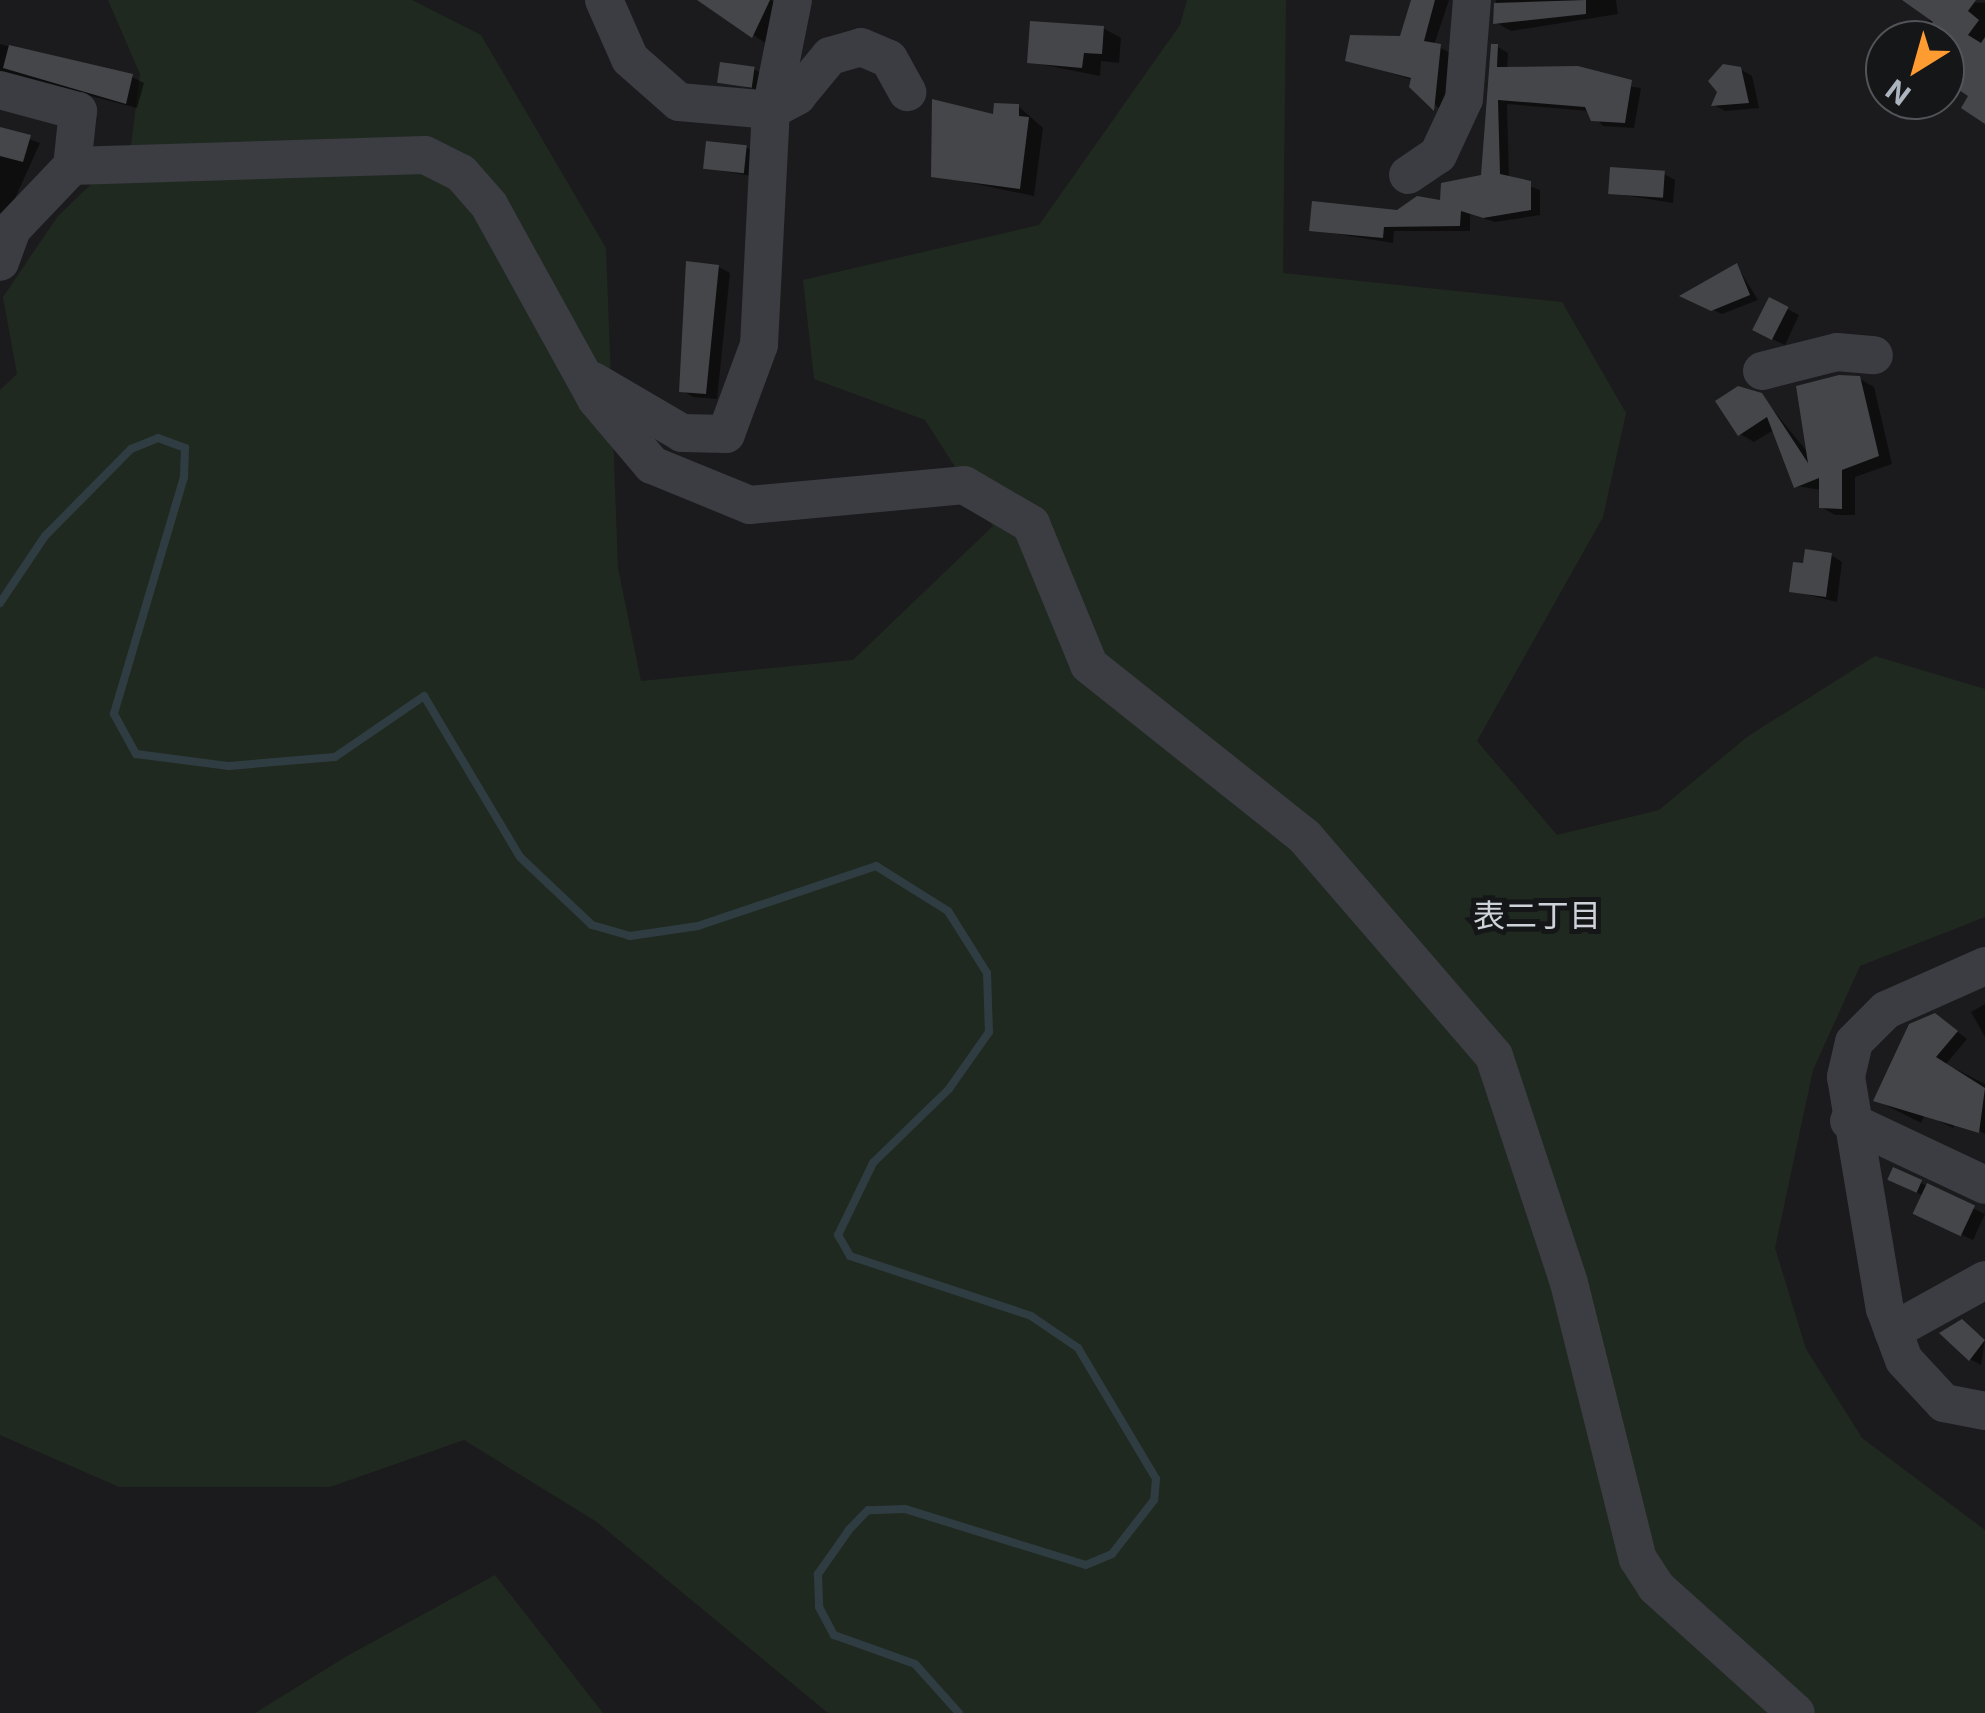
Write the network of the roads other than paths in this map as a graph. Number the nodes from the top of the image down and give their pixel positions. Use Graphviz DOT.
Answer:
graph roads {
  1 [pos="604,0"];
  2 [pos="793,0"];
  3 [pos="1472,0"];
  4 [pos="0,90"];
  5 [pos="908,92"];
  6 [pos="771,110"];
  7 [pos="72,166"];
  8 [pos="1408,176"];
  9 [pos="0,262"];
  10 [pos="1874,354"];
  11 [pos="1762,371"];
  12 [pos="582,374"];
  13 [pos="1985,966"];
  14 [pos="1849,1121"];
  15 [pos="1985,1185"];
  16 [pos="1985,1280"];
  17 [pos="1893,1331"];
  18 [pos="1985,1412"];
  19 [pos="1796,1713"];
  1 -- 6 [label="street"];
  2 -- 6 [label="street"];
  3 -- 8 [label="street"];
  4 -- 7 [label="street"];
  5 -- 6 [label="street"];
  6 -- 12 [label="street"];
  7 -- 9 [label="street"];
  7 -- 12 [label="street"];
  10 -- 11 [label="street"];
  12 -- 19 [label="street"];
  13 -- 14 [label="street"];
  14 -- 15 [label="street"];
  14 -- 17 [label="street"];
  16 -- 17 [label="street"];
  17 -- 18 [label="street"];
}
